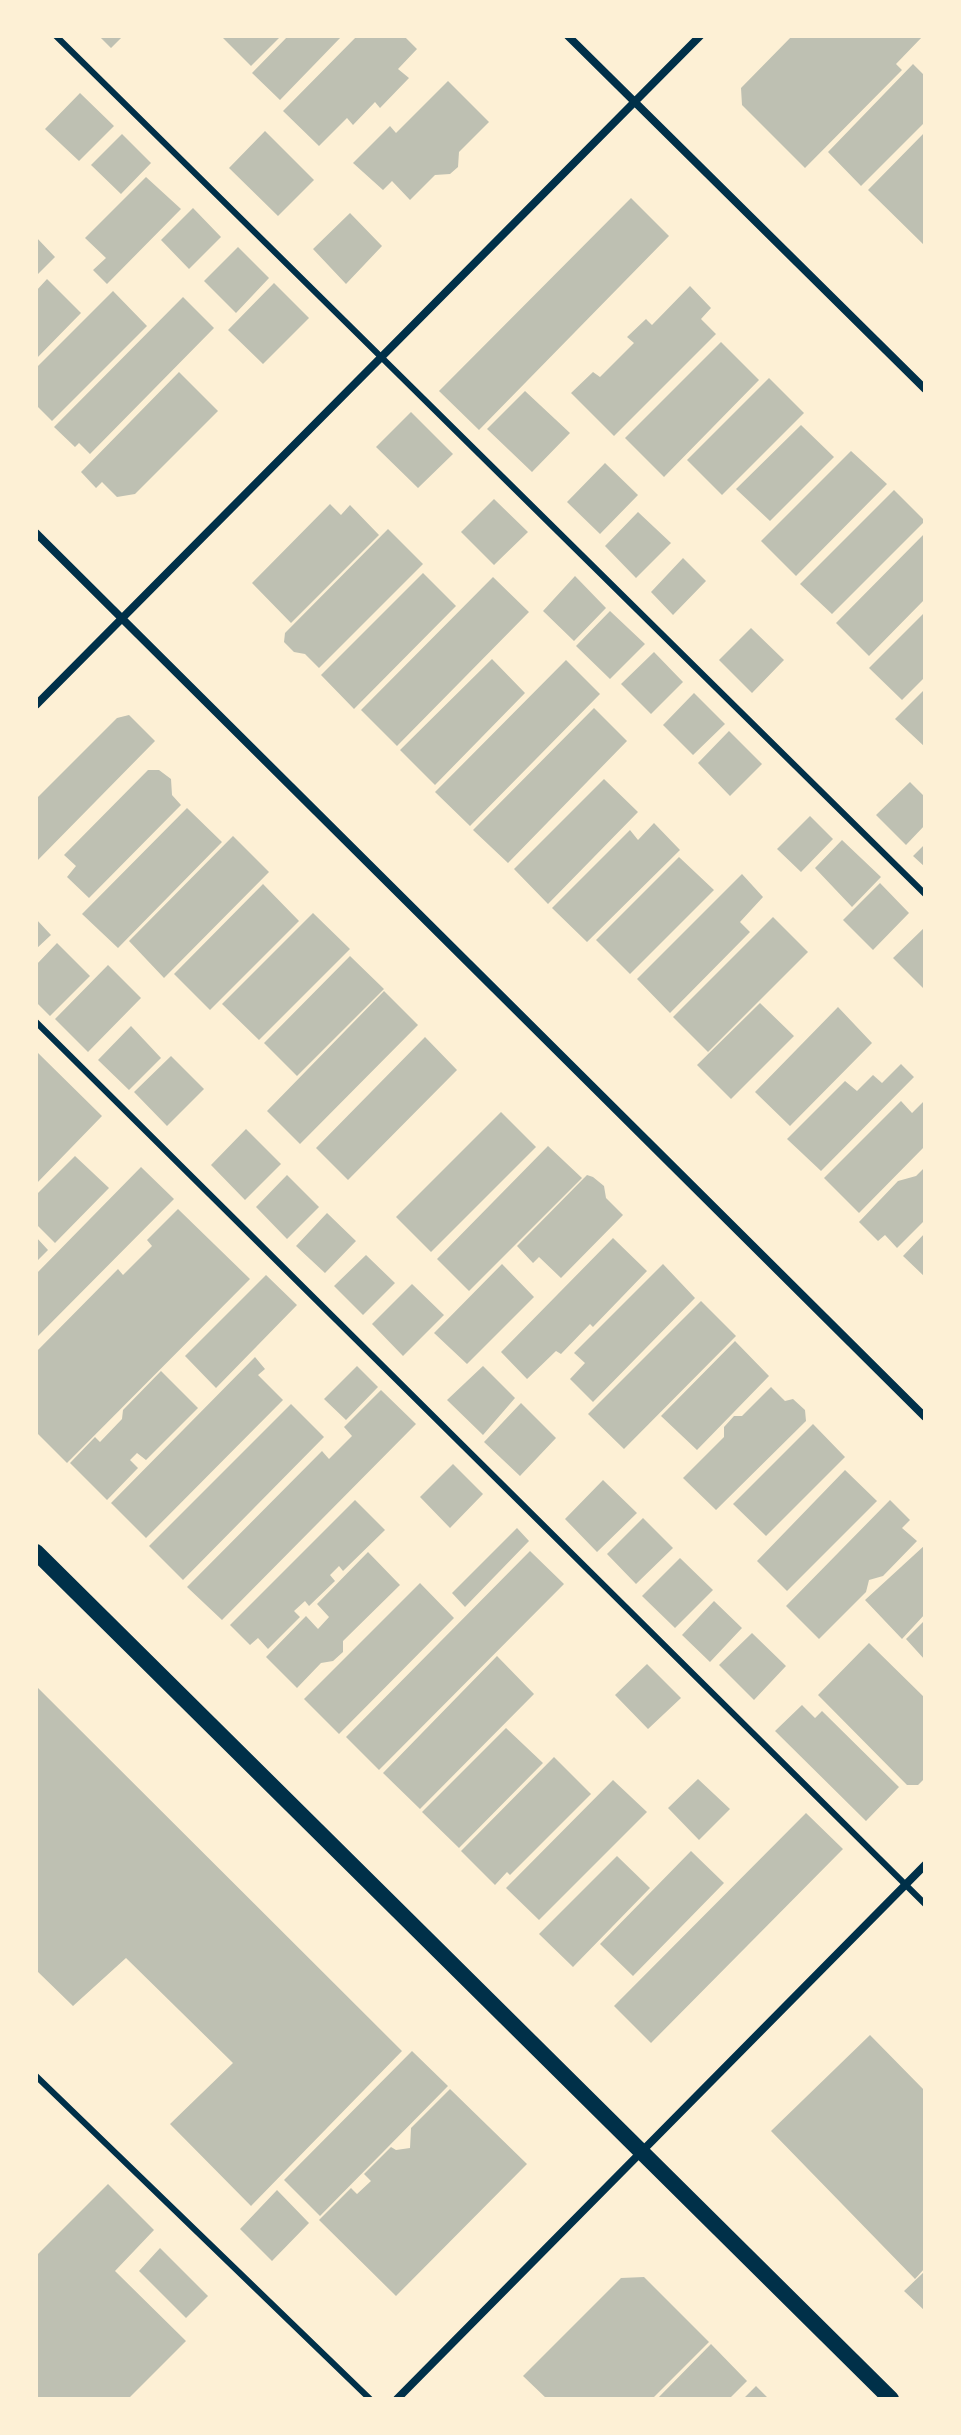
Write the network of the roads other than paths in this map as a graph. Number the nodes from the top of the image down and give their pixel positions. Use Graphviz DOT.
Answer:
graph roads {
  1 [pos="56,36"];
  2 [pos="568,36"];
  3 [pos="700,36"];
  4 [pos="635,102"];
  5 [pos="383,357"];
  6 [pos="925,389"];
  7 [pos="36,533"];
  8 [pos="122,619"];
  9 [pos="36,705"];
  10 [pos="925,894"];
  11 [pos="36,1022"];
  12 [pos="925,1417"];
  13 [pos="36,1552"];
  14 [pos="925,1865"];
  15 [pos="906,1885"];
  16 [pos="925,1904"];
  17 [pos="36,2076"];
  18 [pos="642,2152"];
  19 [pos="370,2399"];
  20 [pos="397,2399"];
  21 [pos="891,2399"];
  1 -- 5 [label="lane"];
  2 -- 4 [label="street"];
  3 -- 4 [label="street"];
  4 -- 5 [label="street"];
  4 -- 6 [label="street"];
  5 -- 8 [label="street"];
  5 -- 10 [label="lane"];
  7 -- 8 [label="street"];
  8 -- 9 [label="street"];
  8 -- 12 [label="street"];
  11 -- 15 [label="lane"];
  13 -- 18 [label="main road"];
  14 -- 15 [label="street"];
  15 -- 16 [label="lane"];
  15 -- 18 [label="street"];
  17 -- 19 [label="lane"];
  18 -- 20 [label="street"];
  18 -- 21 [label="main road"];
}
